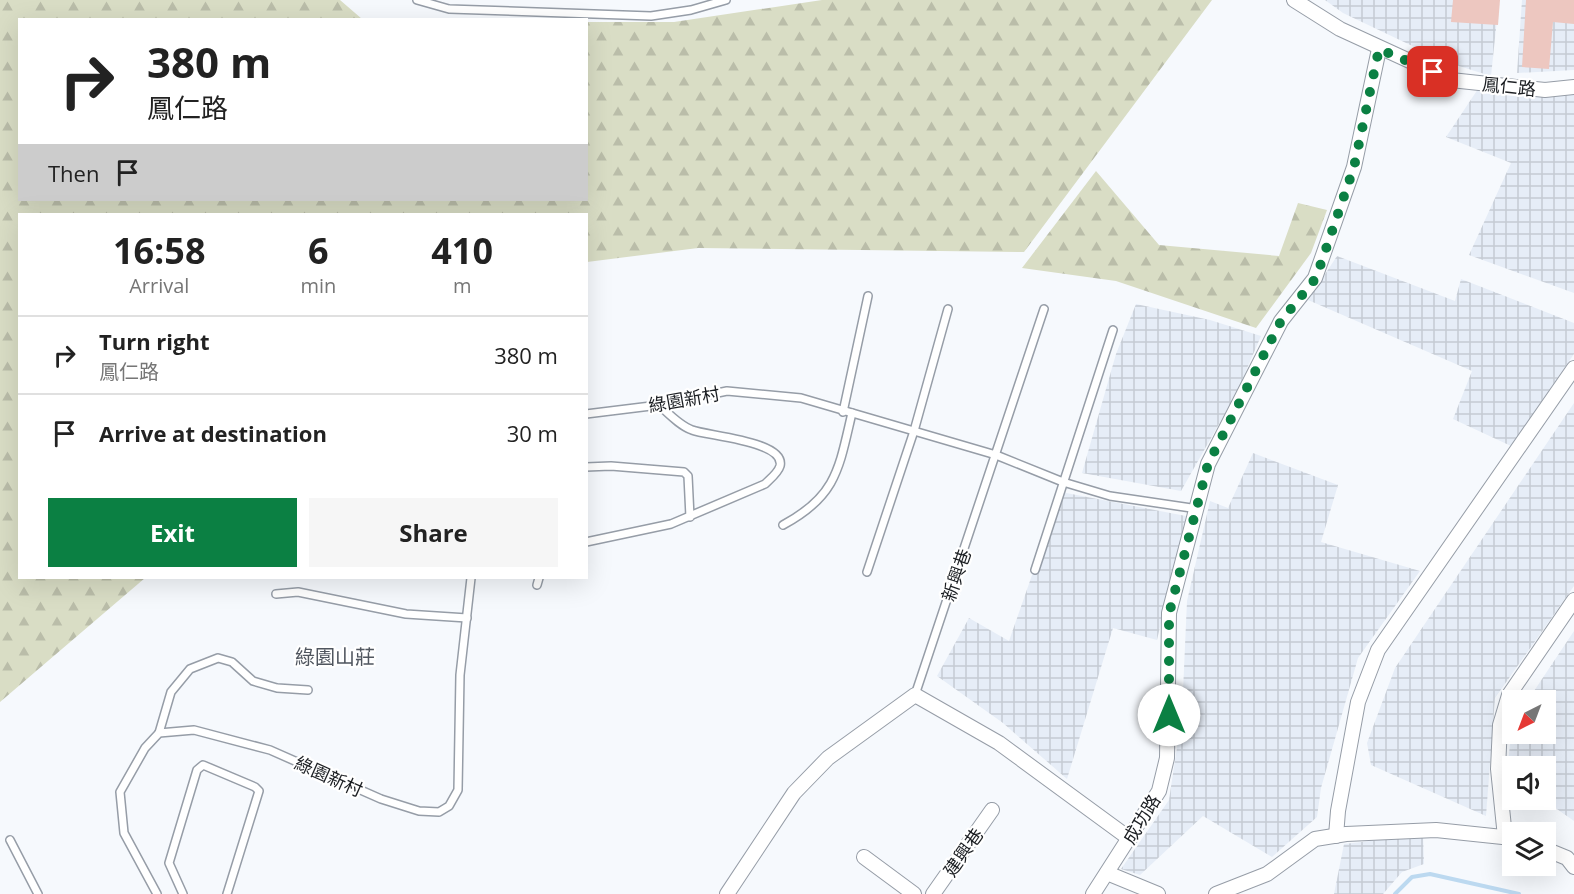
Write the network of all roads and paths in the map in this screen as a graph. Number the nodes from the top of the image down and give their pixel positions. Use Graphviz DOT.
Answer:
graph roads {
  1 [pos="417,0"];
  2 [pos="726,0"];
  3 [pos="1294,0"];
  4 [pos="1379,49"];
  5 [pos="1574,87"];
  6 [pos="868,296"];
  7 [pos="948,309"];
  8 [pos="1044,309"];
  9 [pos="1113,330"];
  10 [pos="1574,368"];
  11 [pos="659,405"];
  12 [pos="843,412"];
  13 [pos="852,413"];
  14 [pos="588,414"];
  15 [pos="915,431"];
  16 [pos="996,455"];
  17 [pos="588,467"];
  18 [pos="1063,483"];
  19 [pos="1198,509"];
  20 [pos="690,517"];
  21 [pos="783,525"];
  22 [pos="588,542"];
  23 [pos="1035,570"];
  24 [pos="867,572"];
  25 [pos="471,579"];
  26 [pos="276,594"];
  27 [pos="1574,600"];
  28 [pos="467,618"];
  29 [pos="308,690"];
  30 [pos="915,695"];
  31 [pos="159,733"];
  32 [pos="992,810"];
  33 [pos="1506,822"];
  34 [pos="1336,836"];
  35 [pos="1502,837"];
  36 [pos="10,840"];
  37 [pos="1130,840"];
  38 [pos="1556,854"];
  39 [pos="864,857"];
  40 [pos="1573,864"];
  41 [pos="1107,873"];
  42 [pos="38,894"];
  43 [pos="157,894"];
  44 [pos="183,894"];
  45 [pos="227,894"];
  46 [pos="727,894"];
  47 [pos="914,894"];
  48 [pos="933,894"];
  49 [pos="1093,894"];
  50 [pos="1158,894"];
  51 [pos="1216,894"];
  1 -- 2 [label="lane"];
  3 -- 4 [label="street, 鳳仁路"];
  4 -- 5 [label="street, 鳳仁路"];
  4 -- 19 [label="street, 成功路"];
  6 -- 12 [label="lane"];
  7 -- 15 [label="lane"];
  8 -- 16 [label="lane, 新興巷"];
  9 -- 18 [label="lane"];
  10 -- 34 [label="street"];
  11 -- 12 [label="lane, 綠園新村"];
  11 -- 14 [label="lane, 綠園新村"];
  11 -- 20 [label="lane"];
  12 -- 13 [label="lane, 綠園新村"];
  13 -- 15 [label="lane, 綠園新村"];
  13 -- 21 [label="lane"];
  15 -- 16 [label="lane"];
  15 -- 24 [label="lane"];
  16 -- 18 [label="lane"];
  16 -- 30 [label="lane, 新興巷"];
  17 -- 20 [label="lane"];
  18 -- 19 [label="lane"];
  18 -- 23 [label="lane"];
  19 -- 37 [label="street, 成功路"];
  20 -- 22 [label="lane"];
  25 -- 28 [label="lane, 綠園新村"];
  26 -- 28 [label="lane"];
  27 -- 33 [label="street"];
  28 -- 31 [label="lane, 綠園新村"];
  29 -- 31 [label="lane"];
  30 -- 37 [label="street"];
  30 -- 46 [label="street"];
  31 -- 43 [label="lane"];
  32 -- 48 [label="street, 建興巷"];
  34 -- 35 [label="street"];
  34 -- 51 [label="street"];
  36 -- 42 [label="lane"];
  37 -- 41 [label="street, 成功路"];
  38 -- 40 [label="street"];
  39 -- 47 [label="street"];
  41 -- 49 [label="street, 成功路"];
  41 -- 50 [label="street"];
  44 -- 45 [label="lane"];
}
